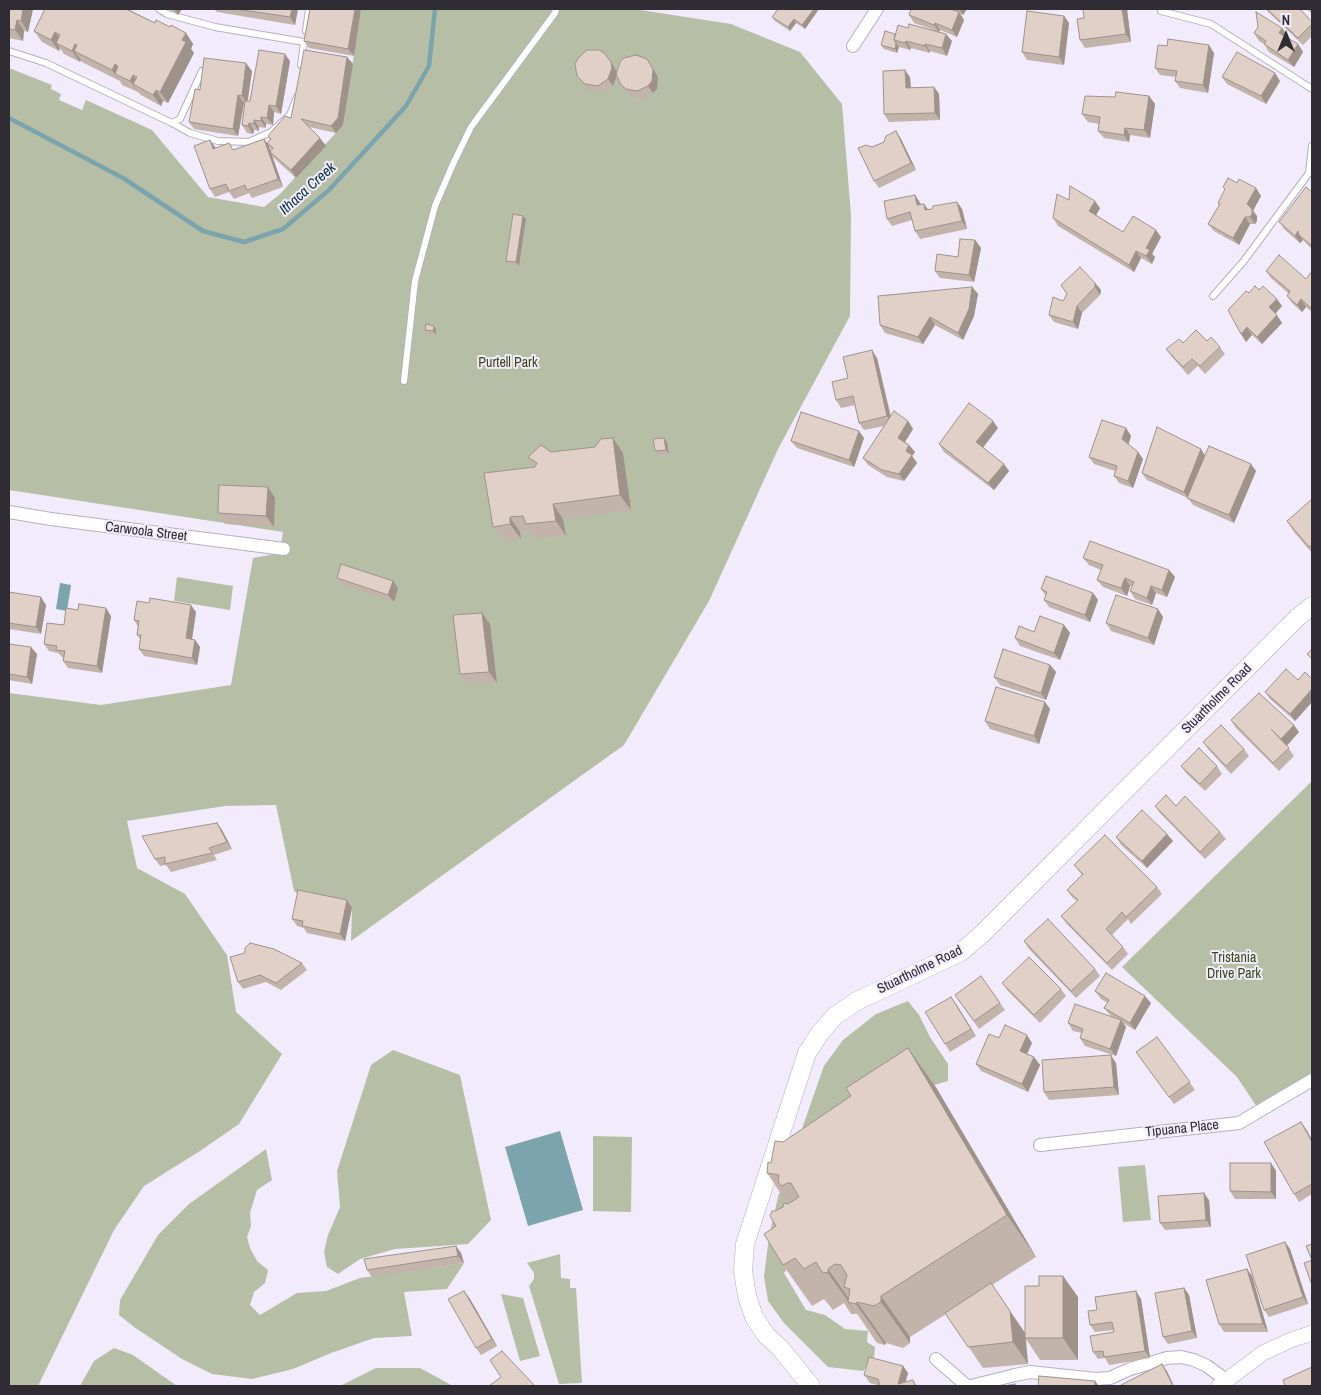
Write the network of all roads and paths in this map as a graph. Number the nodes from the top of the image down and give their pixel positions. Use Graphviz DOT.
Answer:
graph roads {
  1 [pos="159,9"];
  2 [pos="309,9"];
  3 [pos="556,9"];
  4 [pos="877,9"];
  5 [pos="1161,11"];
  6 [pos="304,42"];
  7 [pos="853,46"];
  8 [pos="9,51"];
  9 [pos="202,70"];
  10 [pos="301,71"];
  11 [pos="299,86"];
  12 [pos="1312,89"];
  13 [pos="172,123"];
  14 [pos="1312,146"];
  15 [pos="1213,296"];
  16 [pos="404,381"];
  17 [pos="9,512"];
  18 [pos="284,549"];
  19 [pos="1312,606"];
  20 [pos="1312,1080"];
  21 [pos="1040,1145"];
  22 [pos="1312,1333"];
  23 [pos="936,1359"];
  24 [pos="1222,1383"];
  25 [pos="811,1386"];
  26 [pos="967,1386"];
  27 [pos="971,1386"];
  1 -- 6 [label="lane"];
  2 -- 6 [label="lane"];
  3 -- 16 [label="lane"];
  4 -- 7 [label="street"];
  5 -- 12 [label="lane"];
  6 -- 10 [label="lane"];
  8 -- 13 [label="lane"];
  9 -- 13 [label="lane"];
  11 -- 13 [label="lane"];
  14 -- 15 [label="lane"];
  17 -- 18 [label="street, Carwoola Street"];
  19 -- 25 [label="main road, Stuartholme Road"];
  20 -- 21 [label="street, Tipuana Place"];
  22 -- 24 [label="street"];
  23 -- 26 [label="street"];
  24 -- 27 [label="street"];
}
